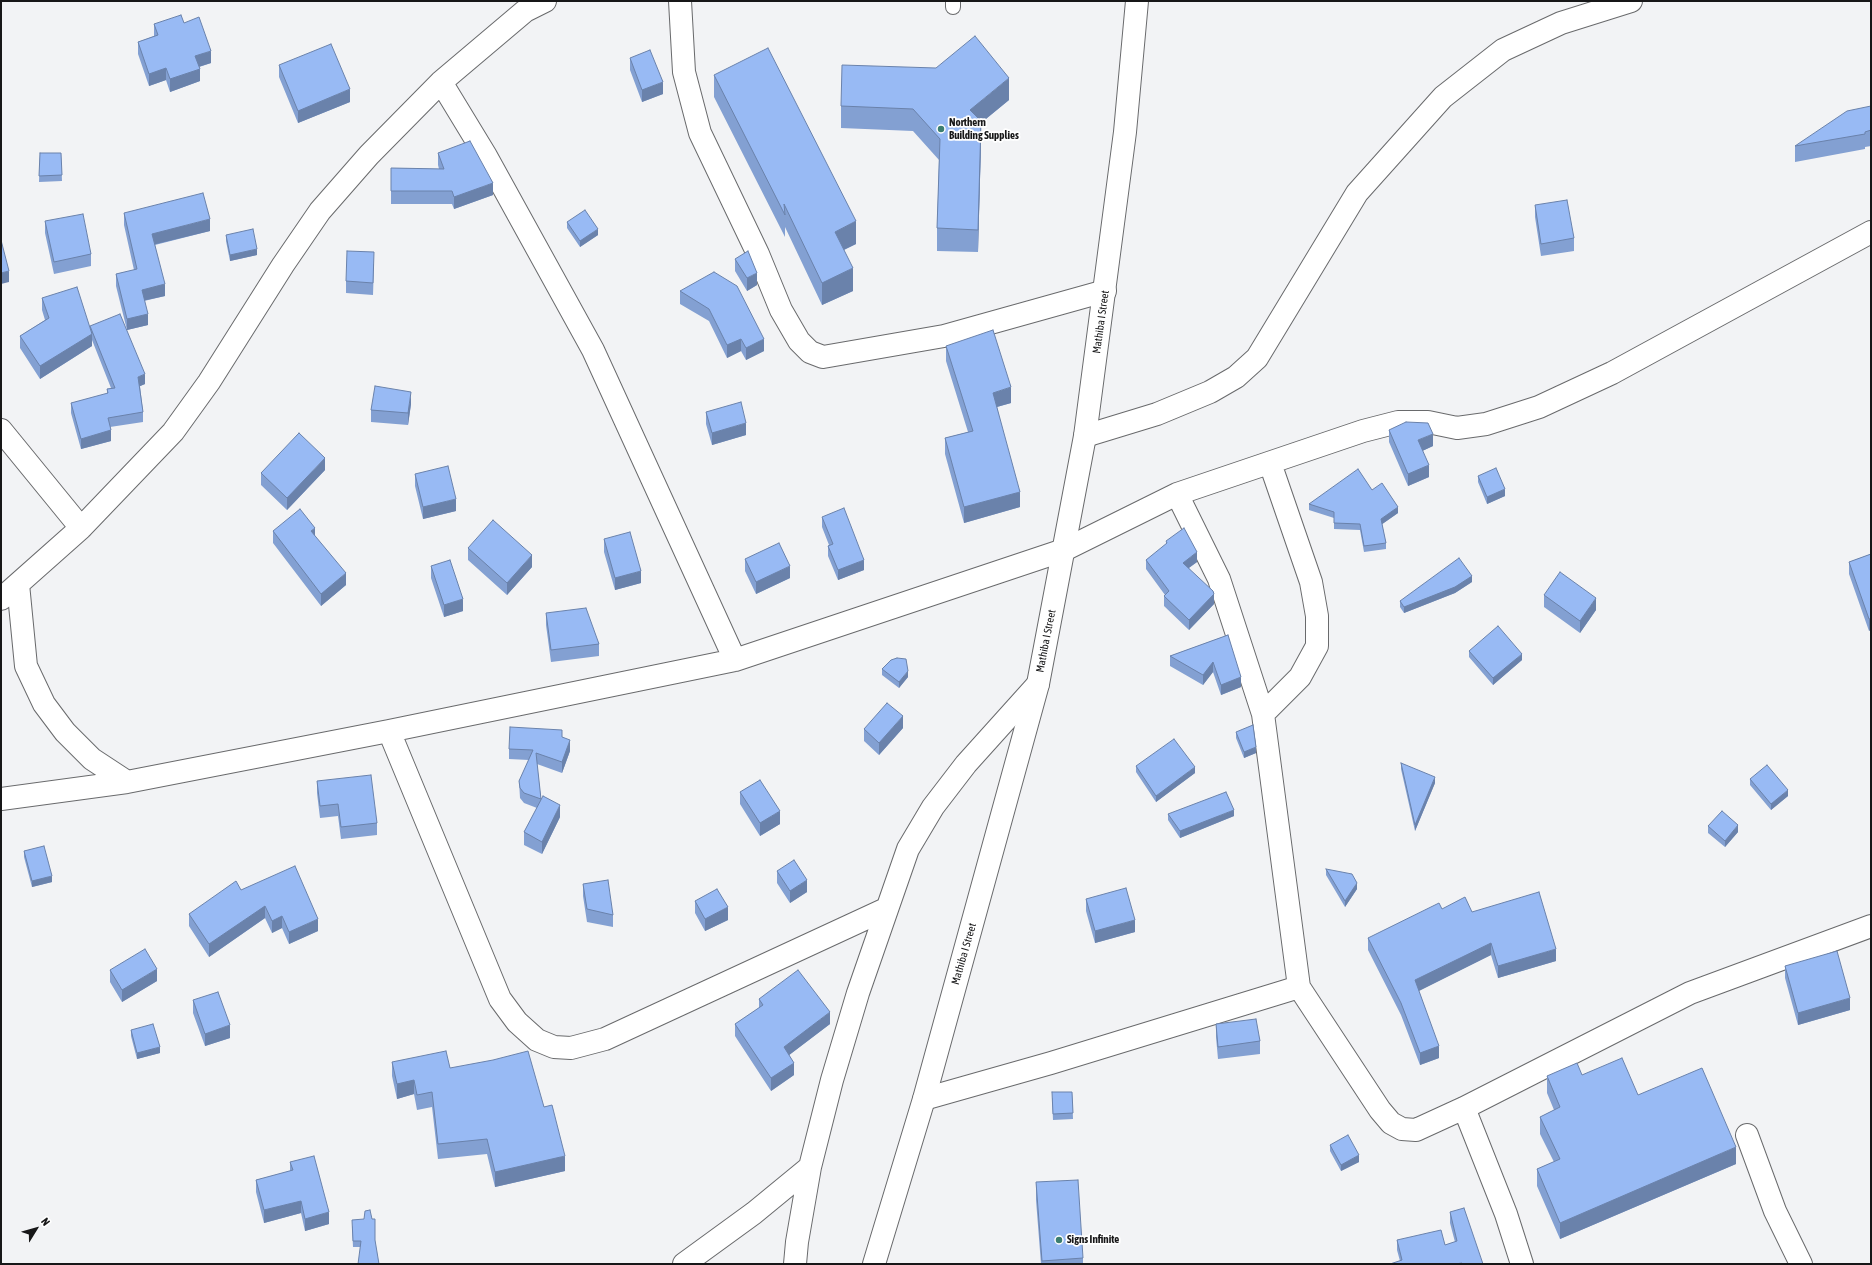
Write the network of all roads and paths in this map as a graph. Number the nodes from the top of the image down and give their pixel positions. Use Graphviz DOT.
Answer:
graph roads {
  1 [pos="545,1"];
  2 [pos="680,1"];
  3 [pos="1137,1"];
  4 [pos="1630,1"];
  5 [pos="441,82"];
  6 [pos="1871,232"];
  7 [pos="1105,291"];
  8 [pos="1,430"];
  9 [pos="1085,436"];
  10 [pos="1270,463"];
  11 [pos="1177,494"];
  12 [pos="81,528"];
  13 [pos="1064,550"];
  14 [pos="18,584"];
  15 [pos="1,599"];
  16 [pos="735,660"];
  17 [pos="1038,684"];
  18 [pos="1263,714"];
  19 [pos="389,732"];
  20 [pos="127,782"];
  21 [pos="1,799"];
  22 [pos="886,909"];
  23 [pos="1871,926"];
  24 [pos="1299,987"];
  25 [pos="924,1099"];
  26 [pos="1464,1108"];
  27 [pos="1747,1135"];
  28 [pos="810,1167"];
  29 [pos="684,1264"];
  30 [pos="794,1264"];
  31 [pos="874,1264"];
  32 [pos="1522,1264"];
  33 [pos="1801,1264"];
  1 -- 5 [label="street"];
  2 -- 7 [label="street"];
  3 -- 7 [label="street, Mathiba I Street"];
  4 -- 9 [label="street"];
  5 -- 12 [label="street"];
  5 -- 16 [label="street"];
  6 -- 10 [label="street"];
  7 -- 9 [label="street, Mathiba I Street"];
  8 -- 12 [label="street"];
  9 -- 13 [label="street, Mathiba I Street"];
  10 -- 11 [label="street"];
  10 -- 18 [label="street"];
  11 -- 13 [label="street"];
  11 -- 18 [label="street"];
  12 -- 14 [label="street"];
  13 -- 16 [label="street"];
  13 -- 17 [label="street, Mathiba I Street"];
  14 -- 15 [label="street"];
  14 -- 20 [label="street"];
  16 -- 19 [label="street"];
  17 -- 22 [label="street"];
  17 -- 25 [label="street, Mathiba I Street"];
  18 -- 24 [label="street"];
  19 -- 20 [label="street"];
  19 -- 22 [label="street"];
  20 -- 21 [label="street"];
  22 -- 28 [label="street"];
  23 -- 26 [label="street"];
  24 -- 25 [label="street"];
  24 -- 26 [label="street"];
  25 -- 31 [label="street, Mathiba I Street"];
  26 -- 32 [label="street"];
  27 -- 33 [label="street"];
  28 -- 29 [label="street"];
  28 -- 30 [label="street"];
}
